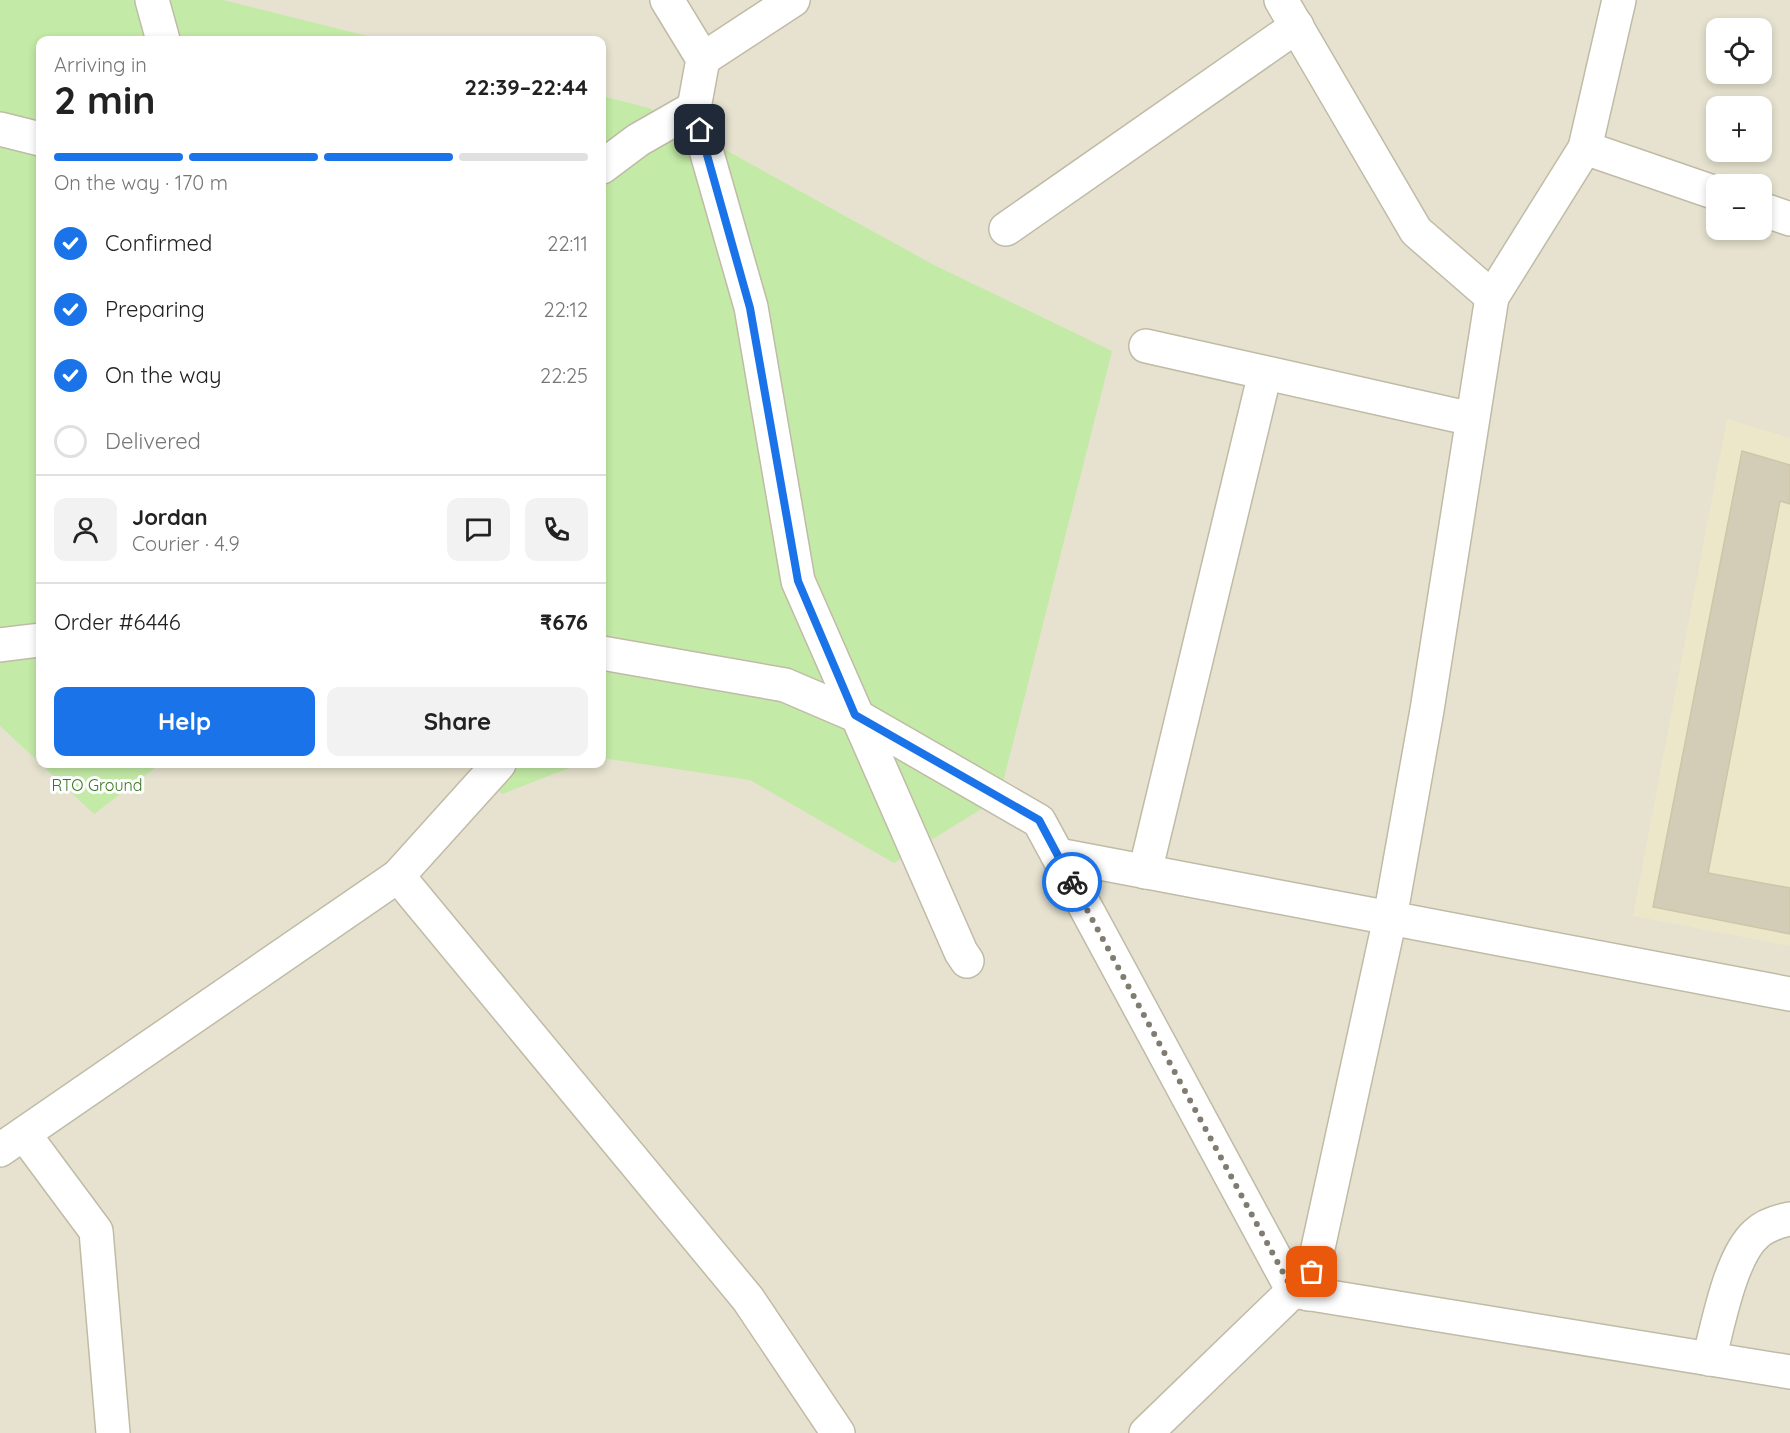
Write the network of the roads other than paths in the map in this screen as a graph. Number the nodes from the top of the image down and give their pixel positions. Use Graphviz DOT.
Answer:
graph roads {
  1 [pos="152,0"];
  2 [pos="667,0"];
  3 [pos="793,0"];
  4 [pos="1619,0"];
  5 [pos="1289,13"];
  6 [pos="162,36"];
  7 [pos="703,59"];
  8 [pos="694,108"];
  9 [pos="0,129"];
  10 [pos="36,138"];
  11 [pos="1585,148"];
  12 [pos="606,163"];
  13 [pos="1706,190"];
  14 [pos="1772,213"];
  15 [pos="1790,219"];
  16 [pos="1006,230"];
  17 [pos="1492,297"];
  18 [pos="1146,346"];
  19 [pos="1264,373"];
  20 [pos="1473,419"];
  21 [pos="36,640"];
  22 [pos="0,645"];
  23 [pos="606,654"];
  24 [pos="855,715"];
  25 [pos="495,768"];
  26 [pos="1058,855"];
  27 [pos="1145,872"];
  28 [pos="398,876"];
  29 [pos="1390,918"];
  30 [pos="967,961"];
  31 [pos="1790,994"];
  32 [pos="12,1142"];
  33 [pos="1790,1219"];
  34 [pos="1300,1293"];
  35 [pos="1708,1359"];
  36 [pos="1790,1372"];
  37 [pos="113,1433"];
  38 [pos="838,1433"];
  39 [pos="1146,1433"];
  1 -- 6 [label="street"];
  2 -- 7 [label="street"];
  3 -- 7 [label="street"];
  4 -- 11 [label="street"];
  5 -- 16 [label="street"];
  5 -- 17 [label="street"];
  7 -- 8 [label="street"];
  8 -- 12 [label="street"];
  8 -- 24 [label="street"];
  9 -- 10 [label="street"];
  11 -- 13 [label="street"];
  11 -- 17 [label="street"];
  14 -- 15 [label="street"];
  17 -- 20 [label="street"];
  18 -- 19 [label="street"];
  19 -- 20 [label="street"];
  19 -- 27 [label="street"];
  20 -- 29 [label="street"];
  21 -- 22 [label="street"];
  23 -- 24 [label="street"];
  24 -- 26 [label="street"];
  24 -- 30 [label="street"];
  25 -- 28 [label="street"];
  26 -- 27 [label="street"];
  26 -- 34 [label="street"];
  27 -- 29 [label="street"];
  28 -- 32 [label="street"];
  28 -- 38 [label="street"];
  29 -- 31 [label="street"];
  29 -- 34 [label="street"];
  32 -- 37 [label="street"];
  33 -- 35 [label="street"];
  34 -- 35 [label="street"];
  34 -- 39 [label="street"];
  35 -- 36 [label="street"];
}
